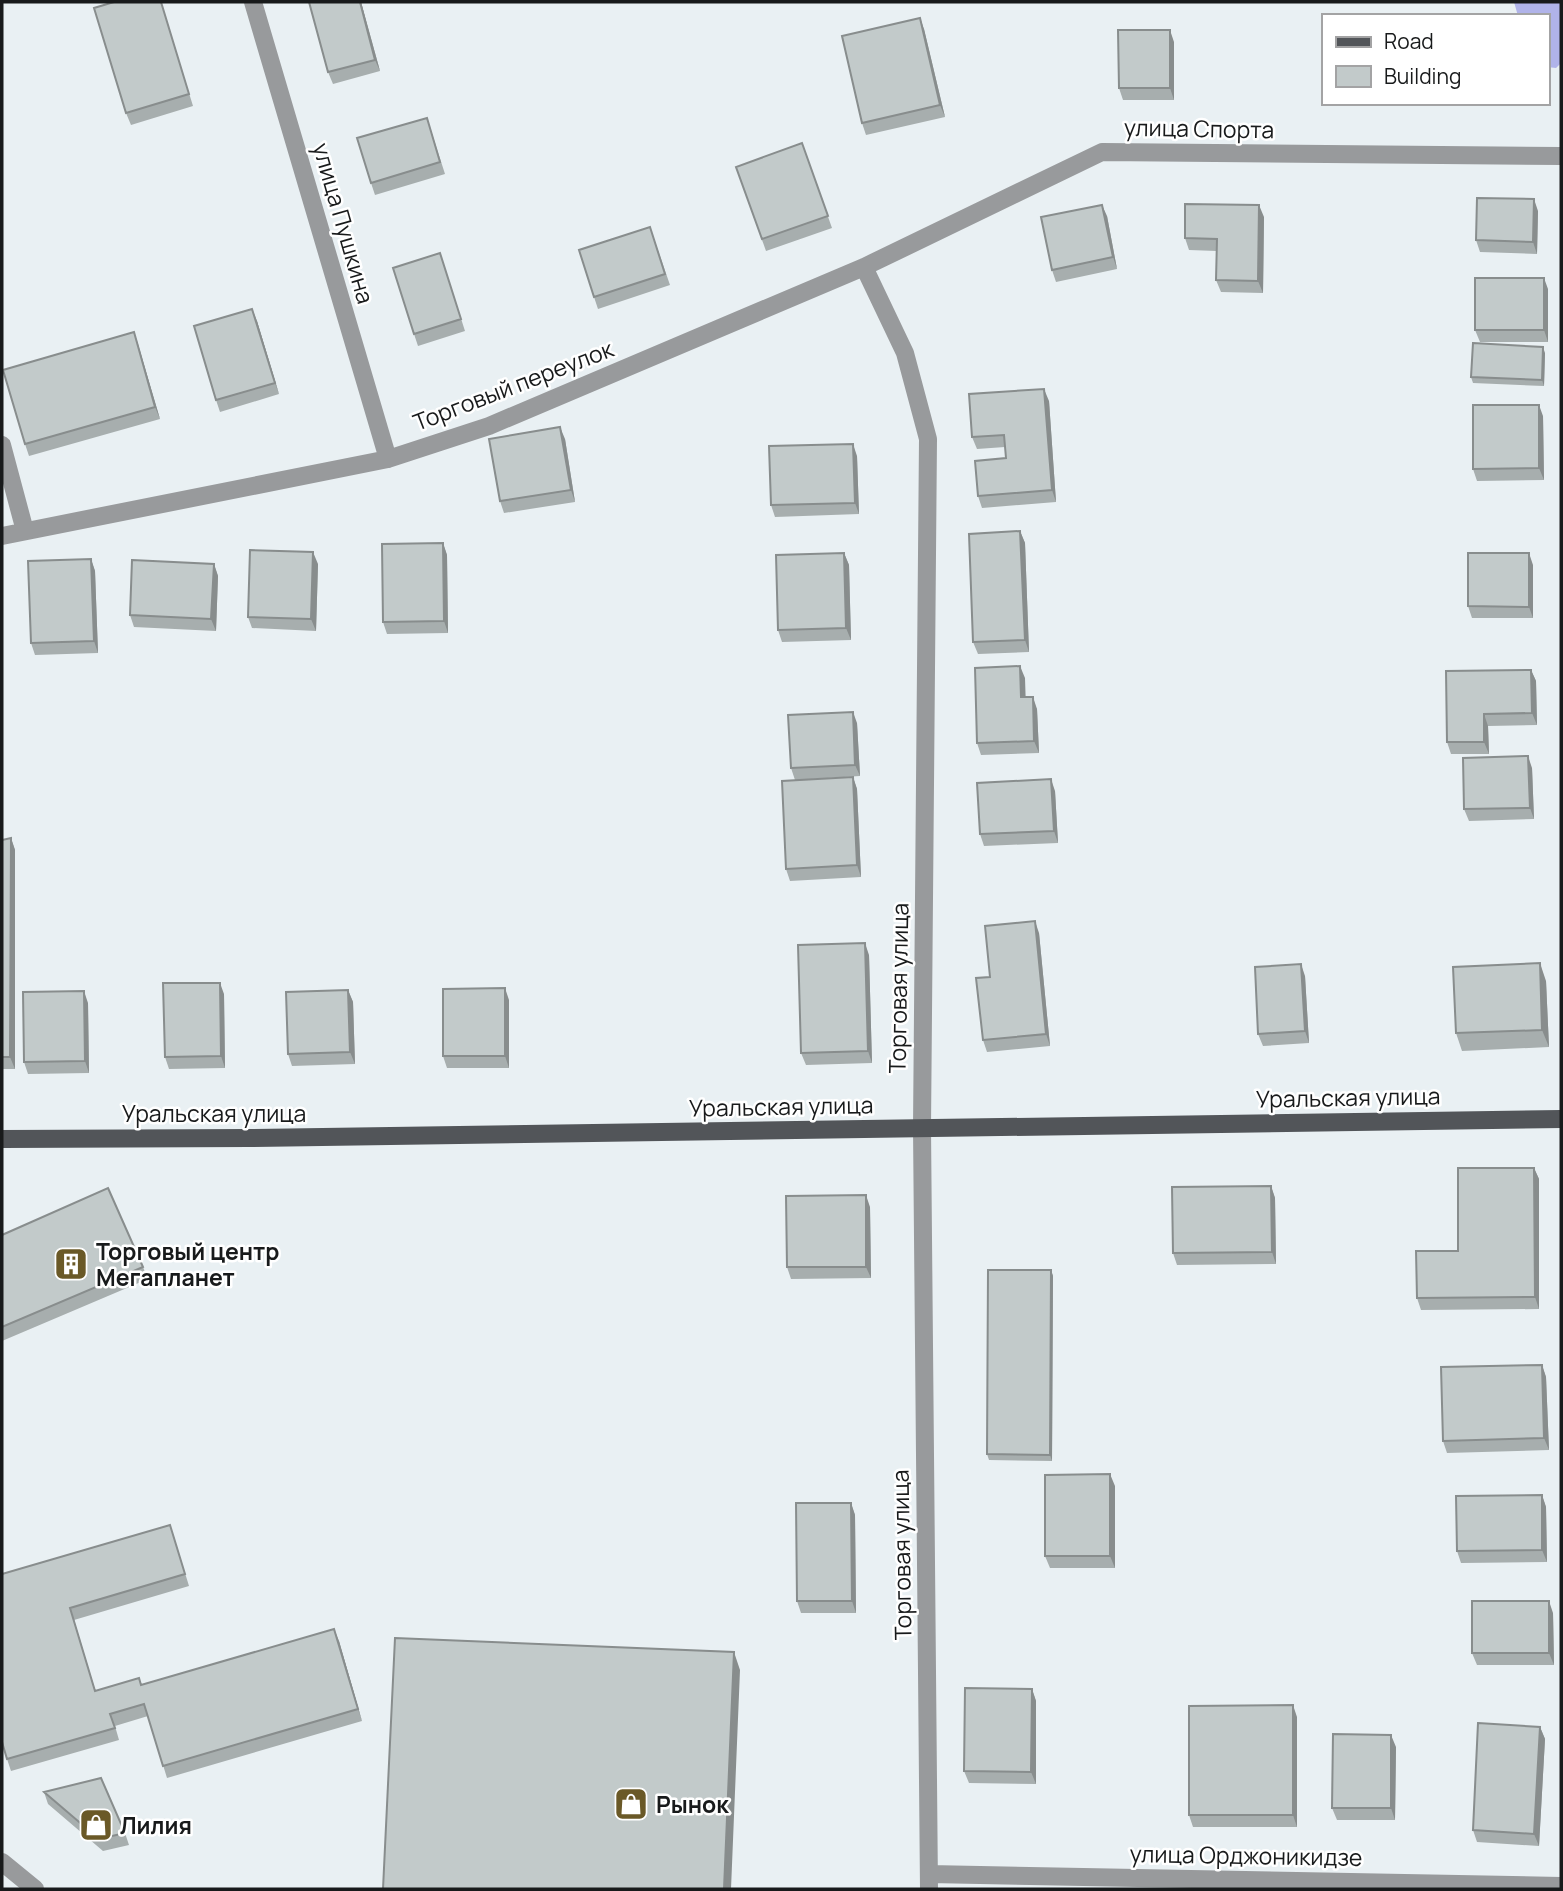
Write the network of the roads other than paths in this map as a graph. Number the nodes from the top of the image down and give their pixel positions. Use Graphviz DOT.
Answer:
graph roads {
  1 [pos="253,2"];
  2 [pos="1561,156"];
  3 [pos="864,267"];
  4 [pos="2,445"];
  5 [pos="388,459"];
  6 [pos="25,531"];
  7 [pos="2,536"];
  8 [pos="1561,1119"];
  9 [pos="922,1128"];
  10 [pos="2,1139"];
  11 [pos="2,1862"];
  12 [pos="929,1882"];
  13 [pos="1561,1886"];
  14 [pos="35,1889"];
  1 -- 5 [label="street, улица Пушкина"];
  2 -- 3 [label="street, улица Спорта"];
  3 -- 5 [label="street, Торговый переулок"];
  3 -- 9 [label="street, Торговая улица"];
  4 -- 6 [label="street"];
  5 -- 6 [label="street, Торговый переулок"];
  6 -- 7 [label="street, Торговый переулок"];
  8 -- 9 [label="main road, Уральская улица"];
  9 -- 10 [label="main road, Уральская улица"];
  9 -- 12 [label="street, Торговая улица"];
  11 -- 14 [label="street"];
  12 -- 13 [label="street, улица Орджоникидзе"];
}
